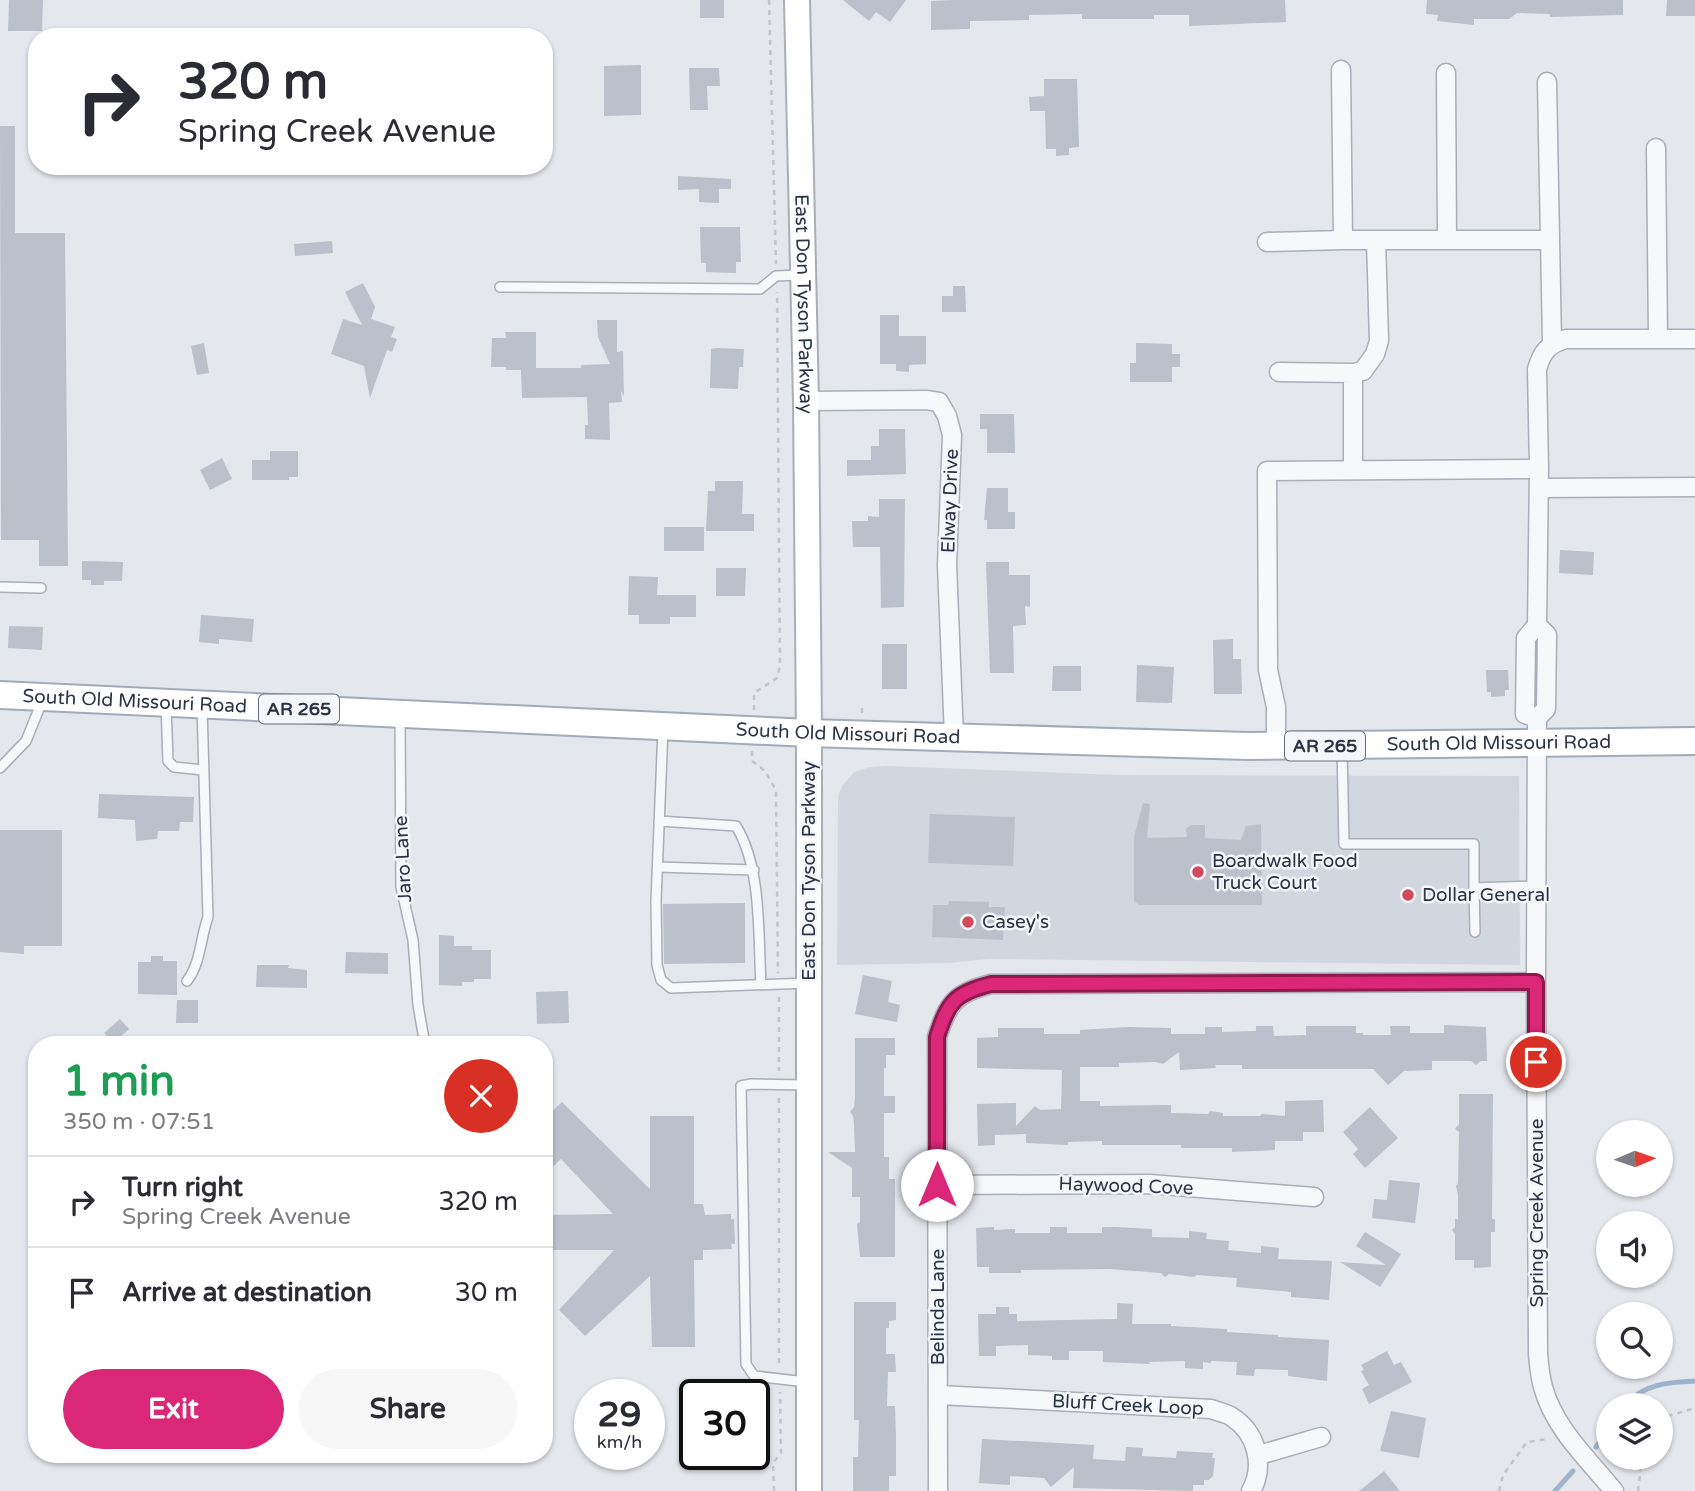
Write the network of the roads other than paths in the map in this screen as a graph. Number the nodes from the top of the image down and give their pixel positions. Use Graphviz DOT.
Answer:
graph roads {
  1 [pos="797,0"];
  2 [pos="1341,69"];
  3 [pos="1446,73"];
  4 [pos="1546,82"];
  5 [pos="1656,148"];
  6 [pos="1343,240"];
  7 [pos="1376,240"];
  8 [pos="1447,240"];
  9 [pos="1550,240"];
  10 [pos="1267,242"];
  11 [pos="802,275"];
  12 [pos="500,287"];
  13 [pos="1658,339"];
  14 [pos="1695,339"];
  15 [pos="1552,342"];
  16 [pos="1279,372"];
  17 [pos="1353,373"];
  18 [pos="806,401"];
  19 [pos="1539,468"];
  20 [pos="1353,469"];
  21 [pos="1695,487"];
  22 [pos="1540,488"];
  23 [pos="0,587"];
  24 [pos="41,588"];
  25 [pos="0,695"];
  26 [pos="44,698"];
  27 [pos="166,703"];
  28 [pos="202,704"];
  29 [pos="400,713"];
  30 [pos="663,726"];
  31 [pos="1537,731"];
  32 [pos="809,733"];
  33 [pos="954,737"];
  34 [pos="1695,741"];
  35 [pos="1276,746"];
  36 [pos="1342,746"];
  37 [pos="0,768"];
  38 [pos="203,770"];
  39 [pos="659,821"];
  40 [pos="658,867"];
  41 [pos="754,870"];
  42 [pos="1536,886"];
  43 [pos="1474,888"];
  44 [pos="1475,932"];
  45 [pos="187,981"];
  46 [pos="1536,982"];
  47 [pos="809,983"];
  48 [pos="761,985"];
  49 [pos="423,1036"];
  50 [pos="809,1085"];
  51 [pos="937,1185"];
  52 [pos="1314,1197"];
  53 [pos="809,1382"];
  54 [pos="938,1395"];
  55 [pos="1321,1437"];
  56 [pos="1259,1455"];
  57 [pos="809,1491"];
  58 [pos="939,1491"];
  59 [pos="1251,1491"];
  60 [pos="1614,1491"];
  1 -- 11 [label="main road, East Don Tyson Parkway"];
  2 -- 6 [label="street"];
  3 -- 8 [label="street"];
  4 -- 9 [label="street"];
  5 -- 13 [label="street"];
  6 -- 7 [label="street"];
  6 -- 10 [label="street"];
  7 -- 8 [label="street"];
  7 -- 17 [label="street"];
  8 -- 9 [label="street"];
  9 -- 15 [label="street"];
  11 -- 12 [label="lane"];
  11 -- 18 [label="main road, East Don Tyson Parkway"];
  13 -- 14 [label="street"];
  13 -- 15 [label="street"];
  15 -- 19 [label="street, Spring Creek Avenue"];
  16 -- 17 [label="street"];
  17 -- 20 [label="street"];
  18 -- 32 [label="main road, East Don Tyson Parkway"];
  18 -- 33 [label="street, Elway Drive"];
  19 -- 20 [label="street"];
  19 -- 22 [label="street, Spring Creek Avenue"];
  20 -- 35 [label="street"];
  21 -- 22 [label="street"];
  22 -- 31 [label="street, Spring Creek Avenue"];
  23 -- 24 [label="lane"];
  25 -- 26 [label="main road, South Old Missouri Road / AR 265"];
  26 -- 27 [label="main road, South Old Missouri Road / AR 265"];
  26 -- 37 [label="lane"];
  27 -- 28 [label="main road, South Old Missouri Road / AR 265"];
  27 -- 38 [label="lane"];
  28 -- 29 [label="main road, South Old Missouri Road / AR 265"];
  28 -- 38 [label="lane"];
  29 -- 30 [label="main road, South Old Missouri Road / AR 265"];
  29 -- 49 [label="lane, Jaro Lane"];
  30 -- 32 [label="main road, South Old Missouri Road / AR 265"];
  30 -- 39 [label="lane"];
  31 -- 34 [label="main road, South Old Missouri Road / AR 265"];
  31 -- 36 [label="main road, South Old Missouri Road / AR 265"];
  31 -- 42 [label="street, Spring Creek Avenue"];
  32 -- 33 [label="main road, South Old Missouri Road / AR 265"];
  32 -- 47 [label="main road, East Don Tyson Parkway"];
  33 -- 35 [label="main road, South Old Missouri Road / AR 265"];
  35 -- 36 [label="main road, South Old Missouri Road / AR 265"];
  36 -- 43 [label="lane"];
  38 -- 45 [label="lane"];
  39 -- 40 [label="lane"];
  39 -- 41 [label="lane"];
  40 -- 41 [label="lane"];
  40 -- 48 [label="lane"];
  41 -- 48 [label="lane"];
  42 -- 43 [label="lane"];
  42 -- 46 [label="street, Spring Creek Avenue"];
  43 -- 44 [label="lane"];
  46 -- 51 [label="street, Belinda Lane"];
  46 -- 60 [label="street, Spring Creek Avenue"];
  47 -- 48 [label="lane"];
  47 -- 50 [label="main road, East Don Tyson Parkway"];
  50 -- 53 [label="main road, East Don Tyson Parkway"];
  50 -- 53 [label="lane"];
  51 -- 52 [label="street, Haywood Cove"];
  51 -- 54 [label="street, Belinda Lane"];
  53 -- 57 [label="main road, East Don Tyson Parkway"];
  54 -- 56 [label="street, Bluff Creek Loop"];
  54 -- 58 [label="street, Belinda Lane"];
  55 -- 56 [label="street"];
  56 -- 59 [label="street"];
}
